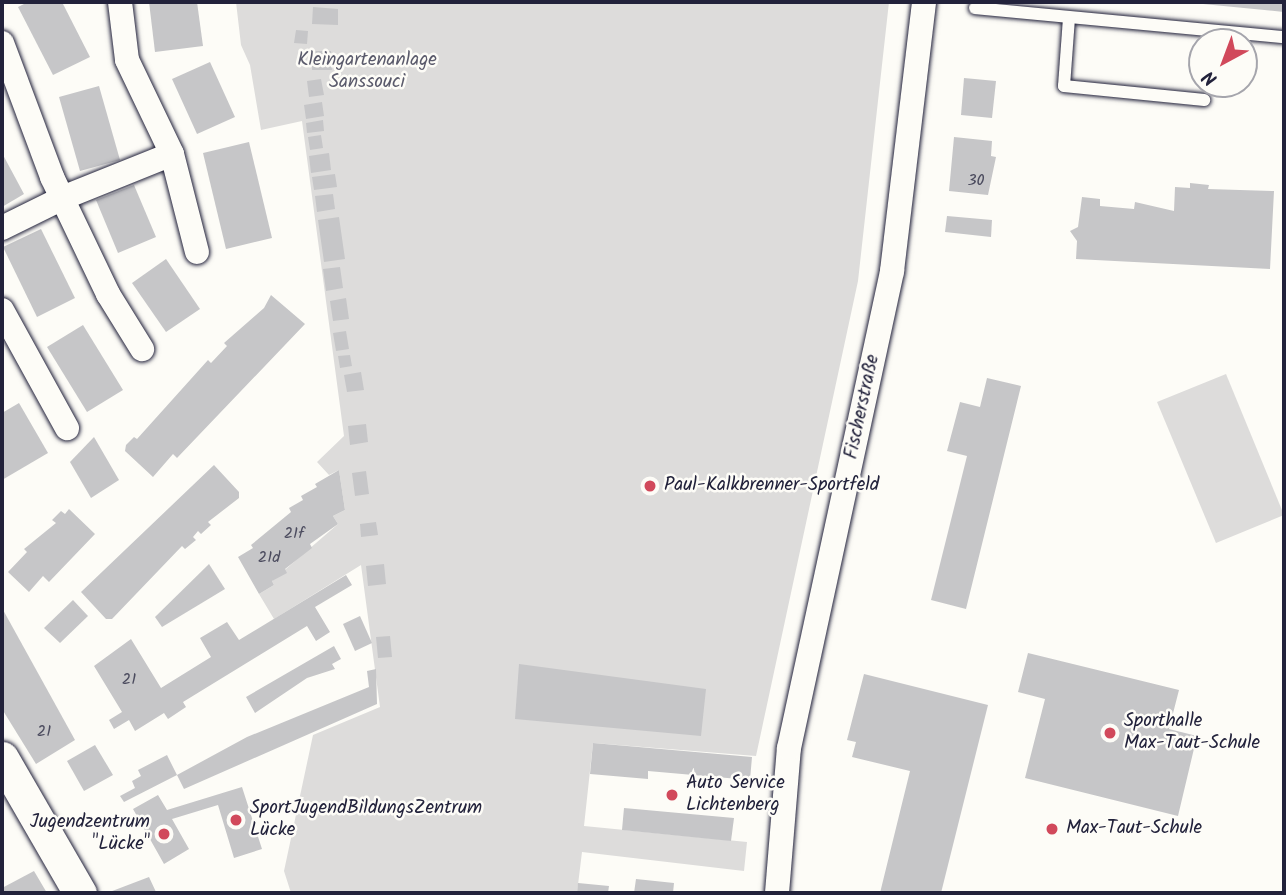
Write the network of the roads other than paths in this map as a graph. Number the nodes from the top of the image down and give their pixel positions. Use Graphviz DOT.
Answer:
graph roads {
  1 [pos="120,2"];
  2 [pos="924,2"];
  3 [pos="975,8"];
  4 [pos="1069,18"];
  5 [pos="1284,37"];
  6 [pos="2,43"];
  7 [pos="1204,100"];
  8 [pos="172,155"];
  9 [pos="65,197"];
  10 [pos="2,228"];
  11 [pos="197,252"];
  12 [pos="2,310"];
  13 [pos="142,349"];
  14 [pos="67,428"];
  15 [pos="2,758"];
  16 [pos="80,893"];
  17 [pos="778,893"];
  1 -- 8 [label="street"];
  2 -- 17 [label="street, Fischerstraße"];
  3 -- 4 [label="lane"];
  4 -- 5 [label="lane"];
  4 -- 7 [label="lane"];
  6 -- 9 [label="street"];
  8 -- 9 [label="street"];
  8 -- 11 [label="street"];
  9 -- 10 [label="street"];
  9 -- 13 [label="street"];
  12 -- 14 [label="street"];
  15 -- 16 [label="street"];
}
